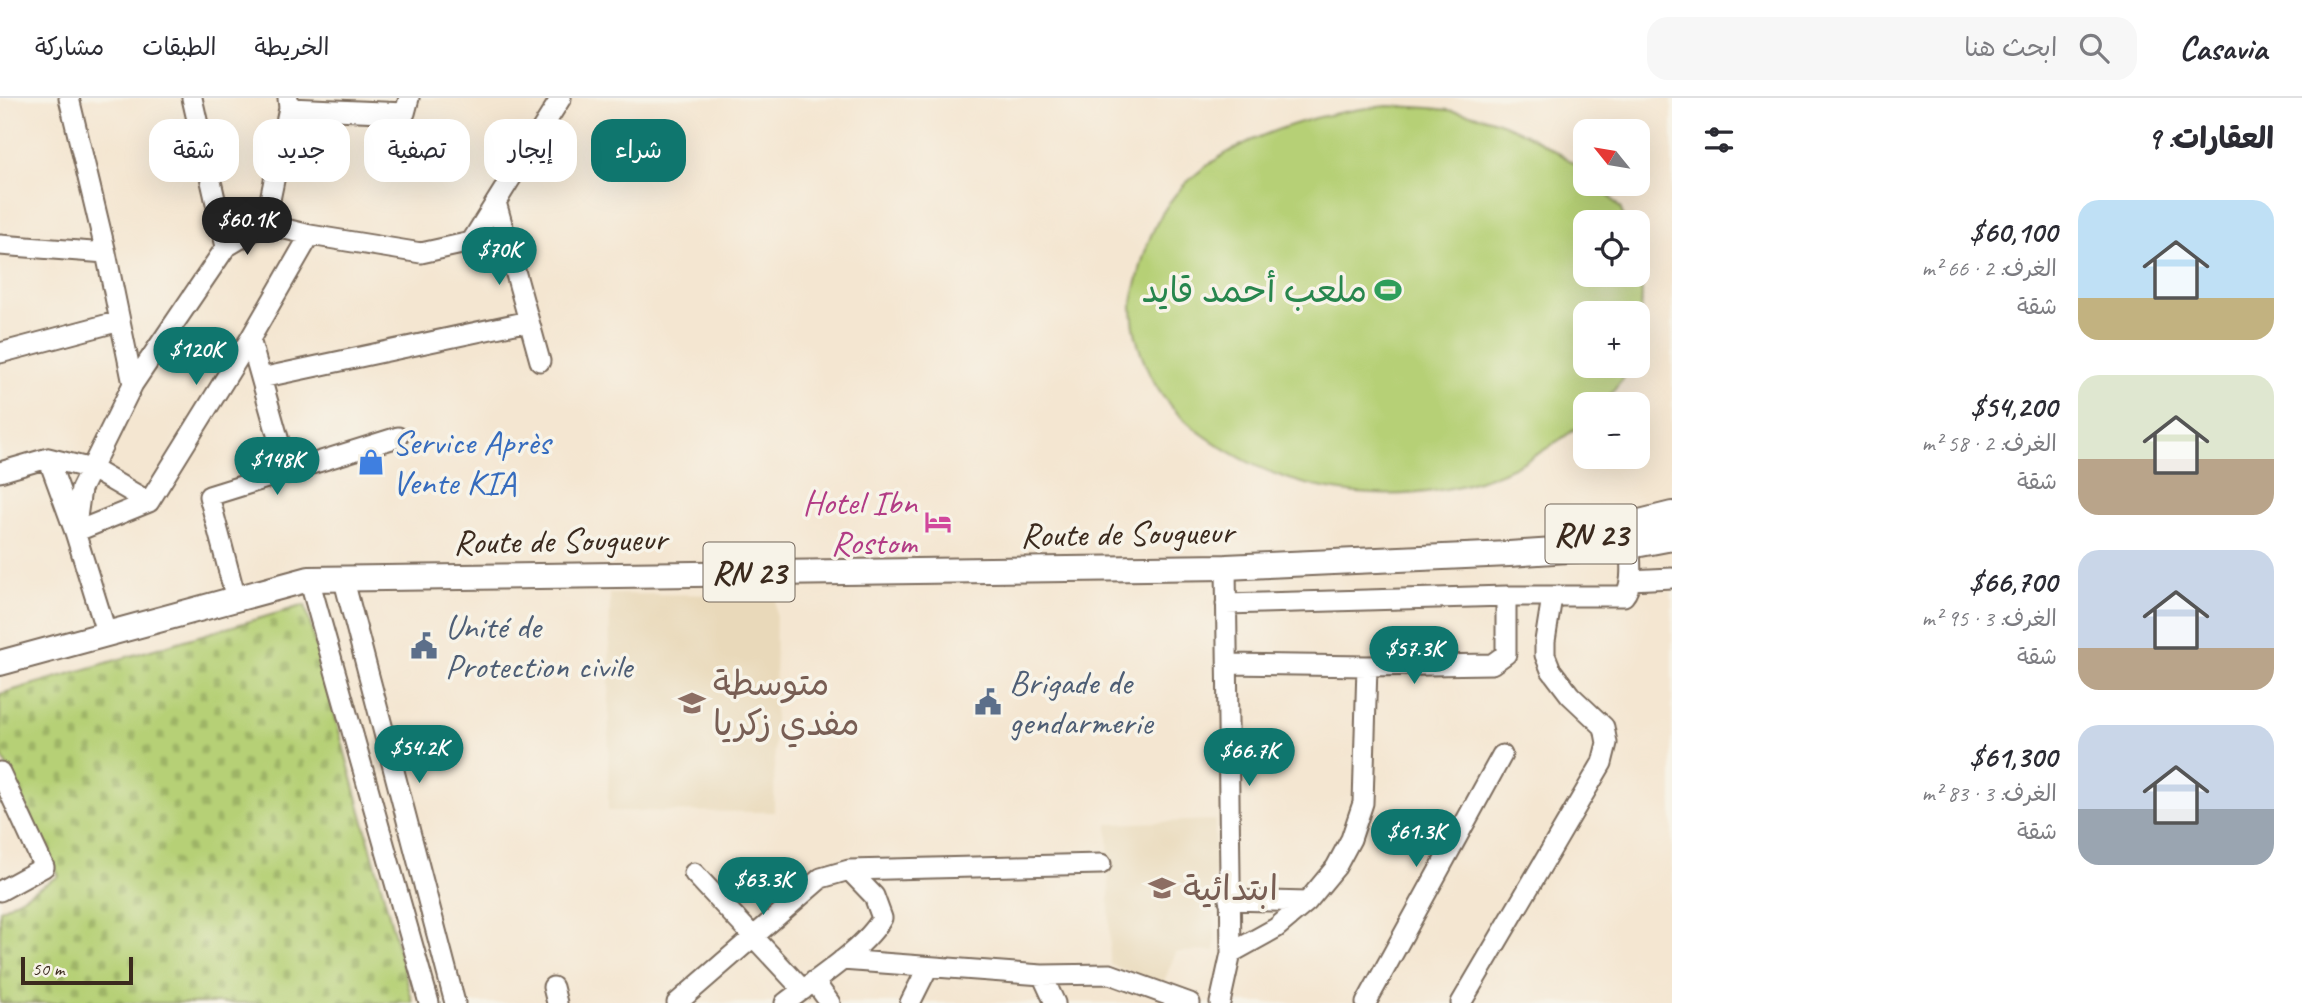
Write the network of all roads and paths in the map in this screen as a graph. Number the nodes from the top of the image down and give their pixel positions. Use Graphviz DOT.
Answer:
graph roads {
  1 [pos="69,98"];
  2 [pos="192,98"];
  3 [pos="409,98"];
  4 [pos="561,98"];
  5 [pos="288,103"];
  6 [pos="496,202"];
  7 [pos="265,224"];
  8 [pos="310,235"];
  9 [pos="0,245"];
  10 [pos="226,247"];
  11 [pos="106,253"];
  12 [pos="120,321"];
  13 [pos="529,321"];
  14 [pos="250,339"];
  15 [pos="0,353"];
  16 [pos="541,361"];
  17 [pos="261,378"];
  18 [pos="133,384"];
  19 [pos="398,437"];
  20 [pos="48,458"];
  21 [pos="92,469"];
  22 [pos="0,472"];
  23 [pos="288,472"];
  24 [pos="149,502"];
  25 [pos="1672,514"];
  26 [pos="75,532"];
  27 [pos="1672,538"];
  28 [pos="1630,546"];
  29 [pos="1509,554"];
  30 [pos="1227,567"];
  31 [pos="343,577"];
  32 [pos="1672,578"];
  33 [pos="309,579"];
  34 [pos="1629,580"];
  35 [pos="1506,596"];
  36 [pos="1552,597"];
  37 [pos="236,599"];
  38 [pos="1226,604"];
  39 [pos="107,635"];
  40 [pos="0,663"];
  41 [pos="1228,664"];
  42 [pos="1367,666"];
  43 [pos="1502,755"];
  44 [pos="0,772"];
  45 [pos="1101,864"];
  46 [pos="849,870"];
  47 [pos="694,873"];
  48 [pos="0,891"];
  49 [pos="1229,900"];
  50 [pos="1307,902"];
  51 [pos="754,937"];
  52 [pos="1231,953"];
  53 [pos="842,960"];
  54 [pos="928,967"];
  55 [pos="1042,975"];
  56 [pos="808,985"];
  57 [pos="429,1003"];
  58 [pos="455,1003"];
  59 [pos="677,1003"];
  60 [pos="785,1003"];
  61 [pos="830,1003"];
  62 [pos="909,1003"];
  63 [pos="1055,1003"];
  64 [pos="1190,1003"];
  65 [pos="1220,1003"];
  66 [pos="1366,1003"];
  67 [pos="1461,1003"];
  1 -- 11 [label="street"];
  2 -- 10 [label="street"];
  3 -- 5 [label="street"];
  4 -- 6 [label="street"];
  5 -- 7 [label="street"];
  6 -- 8 [label="street"];
  6 -- 13 [label="street"];
  7 -- 8 [label="street"];
  7 -- 10 [label="street"];
  8 -- 14 [label="street"];
  9 -- 11 [label="street"];
  10 -- 18 [label="street"];
  11 -- 12 [label="street"];
  12 -- 15 [label="street"];
  12 -- 18 [label="street"];
  13 -- 16 [label="street"];
  13 -- 17 [label="street"];
  14 -- 17 [label="street"];
  14 -- 24 [label="street"];
  17 -- 23 [label="street"];
  18 -- 21 [label="street"];
  19 -- 23 [label="street"];
  20 -- 21 [label="street"];
  20 -- 22 [label="street"];
  20 -- 26 [label="street"];
  21 -- 24 [label="street"];
  21 -- 26 [label="street"];
  23 -- 37 [label="street"];
  24 -- 26 [label="street"];
  25 -- 29 [label="main road, RN 23"];
  26 -- 39 [label="street"];
  27 -- 28 [label="main road, RN 23"];
  28 -- 29 [label="main road, RN 23"];
  28 -- 34 [label="street"];
  29 -- 30 [label="main road, Route de Sougueur / RN 23"];
  30 -- 31 [label="main road, Route de Sougueur / RN 23"];
  30 -- 38 [label="street"];
  31 -- 33 [label="main road, Route de Sougueur / RN 23"];
  31 -- 58 [label="street"];
  32 -- 34 [label="street"];
  33 -- 37 [label="main road, Route de Sougueur / RN 23"];
  33 -- 57 [label="street"];
  34 -- 36 [label="street"];
  35 -- 36 [label="street"];
  35 -- 38 [label="street"];
  35 -- 42 [label="street"];
  36 -- 67 [label="street"];
  37 -- 39 [label="main road, Route de Sougueur / RN 23"];
  38 -- 41 [label="street"];
  39 -- 40 [label="main road, Route de Sougueur / RN 23"];
  41 -- 42 [label="street"];
  41 -- 49 [label="street"];
  42 -- 50 [label="street"];
  43 -- 66 [label="street"];
  44 -- 48 [label="street"];
  45 -- 46 [label="street"];
  46 -- 51 [label="street"];
  46 -- 53 [label="street"];
  47 -- 51 [label="street"];
  49 -- 50 [label="street"];
  49 -- 52 [label="street"];
  50 -- 52 [label="street"];
  51 -- 56 [label="street"];
  51 -- 59 [label="street"];
  52 -- 65 [label="street"];
  53 -- 54 [label="street"];
  53 -- 56 [label="street"];
  54 -- 55 [label="street"];
  54 -- 62 [label="street"];
  55 -- 63 [label="street"];
  55 -- 64 [label="street"];
  56 -- 60 [label="street"];
  56 -- 61 [label="street"];
}
